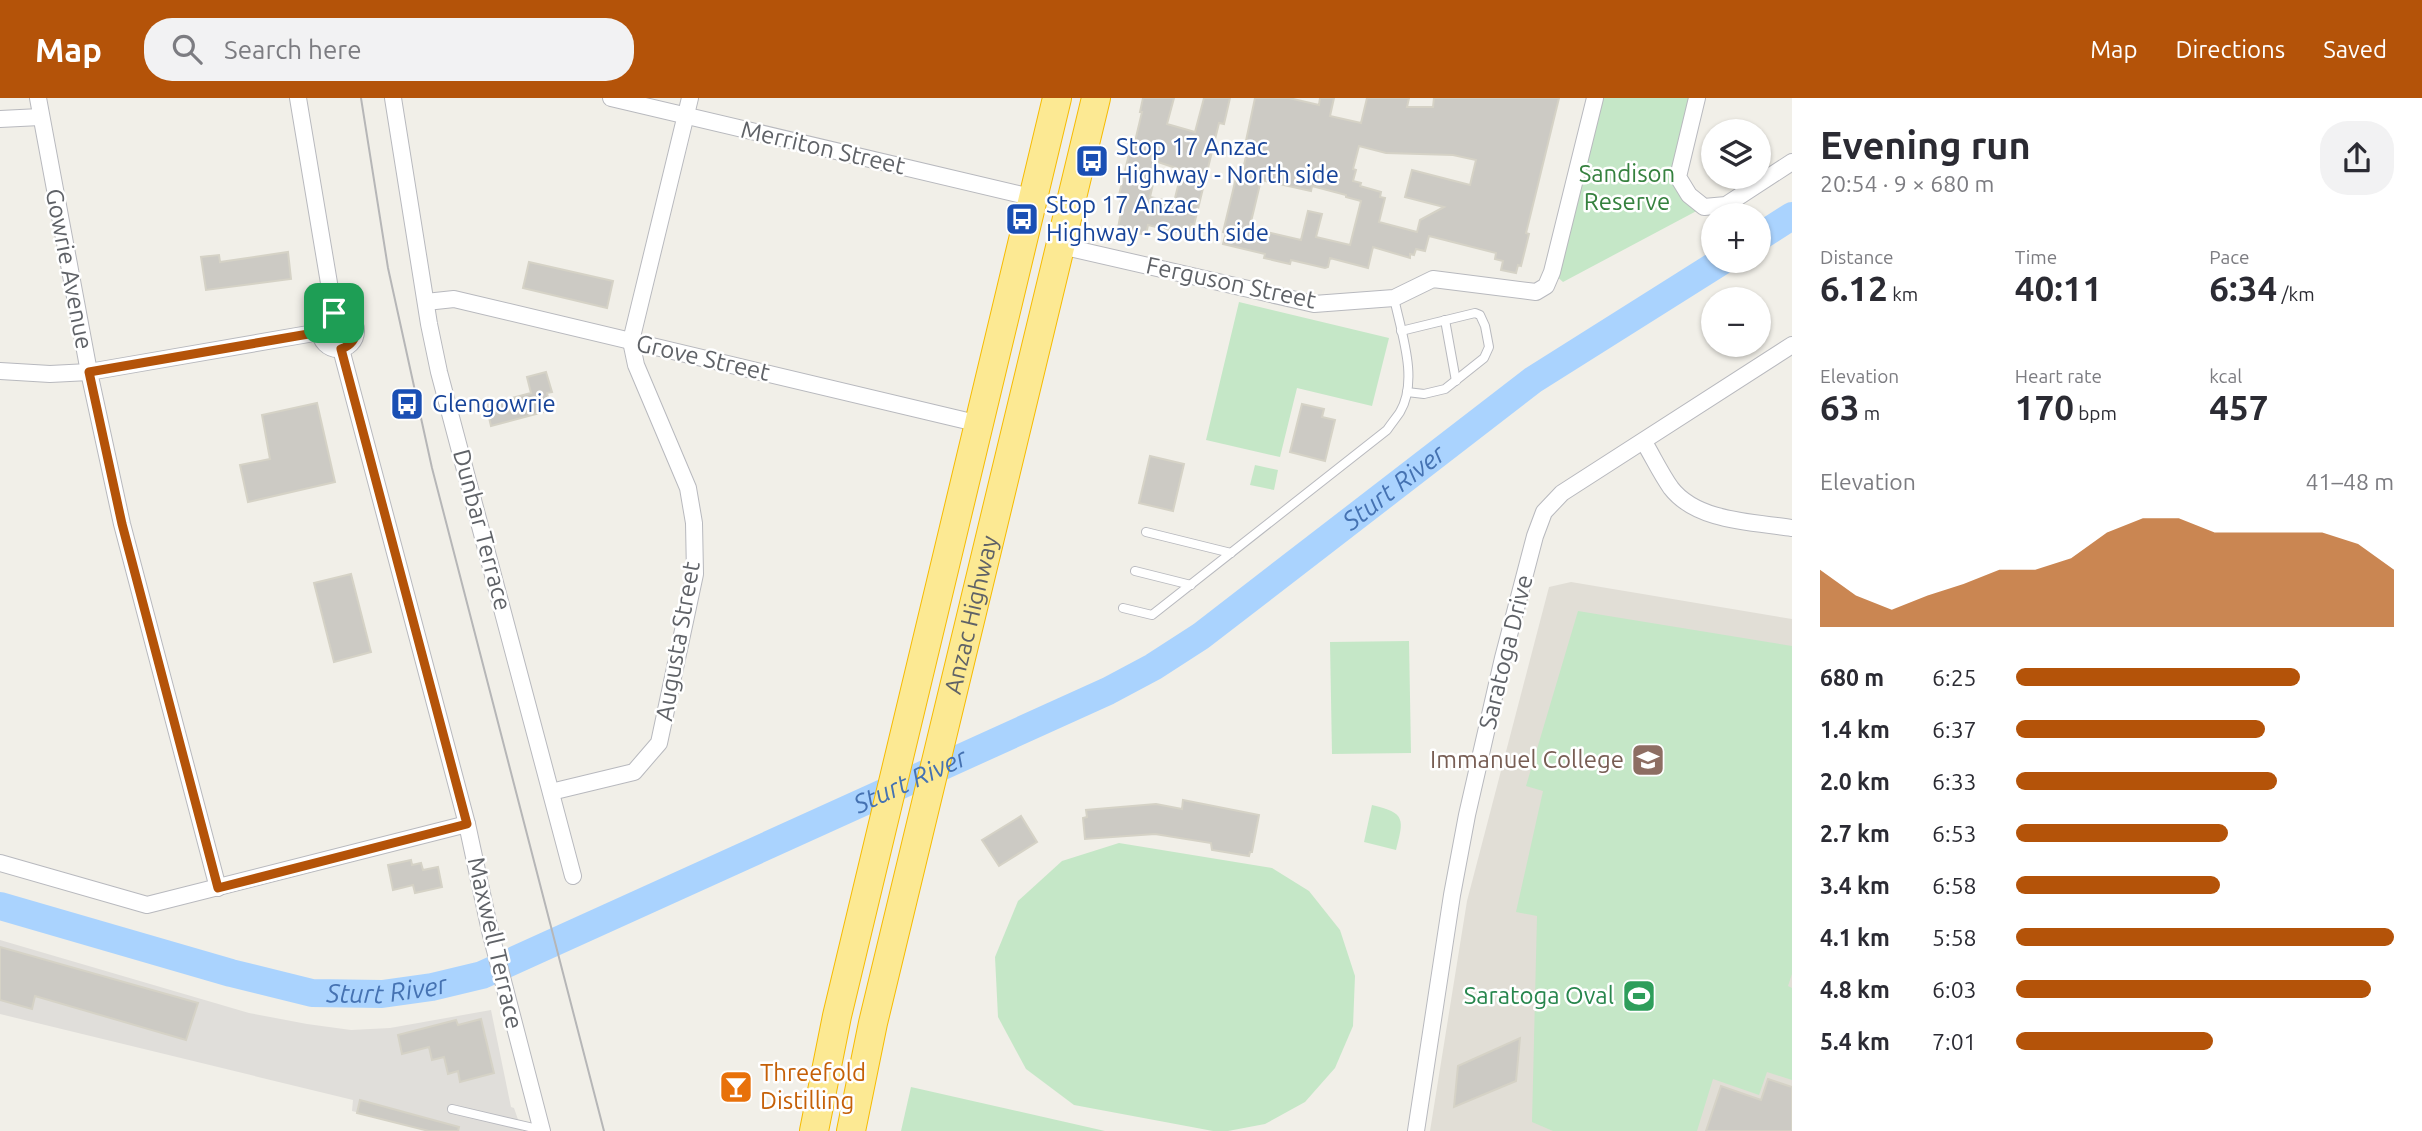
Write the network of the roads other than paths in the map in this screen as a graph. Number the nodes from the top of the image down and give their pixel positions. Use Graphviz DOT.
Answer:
graph roads {
  1 [pos="38,98"];
  2 [pos="299,98"];
  3 [pos="393,98"];
  4 [pos="611,98"];
  5 [pos="690,98"];
  6 [pos="1057,98"];
  7 [pos="1096,98"];
  8 [pos="1595,98"];
  9 [pos="1696,98"];
  10 [pos="686,116"];
  11 [pos="40,117"];
  12 [pos="0,119"];
  13 [pos="1792,162"];
  14 [pos="1035,198"];
  15 [pos="1061,246"];
  16 [pos="1394,298"];
  17 [pos="426,302"];
  18 [pos="334,313"];
  19 [pos="1445,320"];
  20 [pos="1401,331"];
  21 [pos="320,332"];
  22 [pos="631,341"];
  23 [pos="1037,345"];
  24 [pos="1792,345"];
  25 [pos="341,349"];
  26 [pos="0,371"];
  27 [pos="89,372"];
  28 [pos="1456,381"];
  29 [pos="1407,392"];
  30 [pos="980,424"];
  31 [pos="1644,442"];
  32 [pos="1012,448"];
  33 [pos="971,459"];
  34 [pos="1792,528"];
  35 [pos="1146,532"];
  36 [pos="1230,553"];
  37 [pos="1135,570"];
  38 [pos="1191,585"];
  39 [pos="1123,608"];
  40 [pos="551,792"];
  41 [pos="467,824"];
  42 [pos="0,863"];
  43 [pos="573,876"];
  44 [pos="218,888"];
  45 [pos="837,1016"];
  46 [pos="873,1023"];
  47 [pos="452,1109"];
  48 [pos="542,1131"];
  49 [pos="814,1131"];
  50 [pos="851,1131"];
  51 [pos="1416,1131"];
  1 -- 11 [label="street, Gowrie Avenue"];
  2 -- 18 [label="street"];
  3 -- 17 [label="street, Dunbar Terrace"];
  4 -- 10 [label="street, Merriton Street"];
  5 -- 10 [label="street, Augusta Street"];
  6 -- 14 [label="highway, Anzac Highway"];
  7 -- 15 [label="highway, Anzac Highway"];
  8 -- 16 [label="street, Ferguson Street"];
  9 -- 13 [label="street"];
  10 -- 14 [label="street, Merriton Street"];
  10 -- 22 [label="street, Augusta Street"];
  11 -- 12 [label="street"];
  11 -- 27 [label="street, Gowrie Avenue"];
  14 -- 30 [label="highway, Anzac Highway"];
  15 -- 16 [label="street, Ferguson Street"];
  15 -- 23 [label="highway, Anzac Highway"];
  16 -- 20 [label="lane"];
  17 -- 22 [label="street, Grove Street"];
  17 -- 40 [label="street, Dunbar Terrace"];
  18 -- 21 [label="street"];
  18 -- 25 [label="street"];
  19 -- 20 [label="lane"];
  19 -- 28 [label="lane"];
  19 -- 28 [label="lane"];
  20 -- 29 [label="lane"];
  21 -- 25 [label="street"];
  21 -- 27 [label="street"];
  22 -- 30 [label="street, Grove Street"];
  22 -- 40 [label="street, Augusta Street"];
  23 -- 30 [label="highway"];
  23 -- 32 [label="highway, Anzac Highway"];
  24 -- 31 [label="street, Saratoga Drive"];
  25 -- 41 [label="street, Maxwell Terrace"];
  26 -- 27 [label="street"];
  27 -- 44 [label="street, Gowrie Avenue"];
  28 -- 29 [label="lane"];
  29 -- 36 [label="lane"];
  30 -- 33 [label="highway, Anzac Highway"];
  31 -- 34 [label="street"];
  31 -- 51 [label="street, Saratoga Drive"];
  32 -- 33 [label="highway"];
  32 -- 46 [label="highway, Anzac Highway"];
  33 -- 45 [label="highway, Anzac Highway"];
  35 -- 36 [label="lane"];
  36 -- 38 [label="lane"];
  37 -- 38 [label="lane"];
  38 -- 39 [label="lane"];
  40 -- 43 [label="street, Dunbar Terrace"];
  41 -- 44 [label="street"];
  41 -- 48 [label="street, Maxwell Terrace"];
  42 -- 44 [label="street"];
  45 -- 46 [label="highway"];
  45 -- 49 [label="highway, Anzac Highway"];
  46 -- 50 [label="highway, Anzac Highway"];
  47 -- 48 [label="lane"];
}
